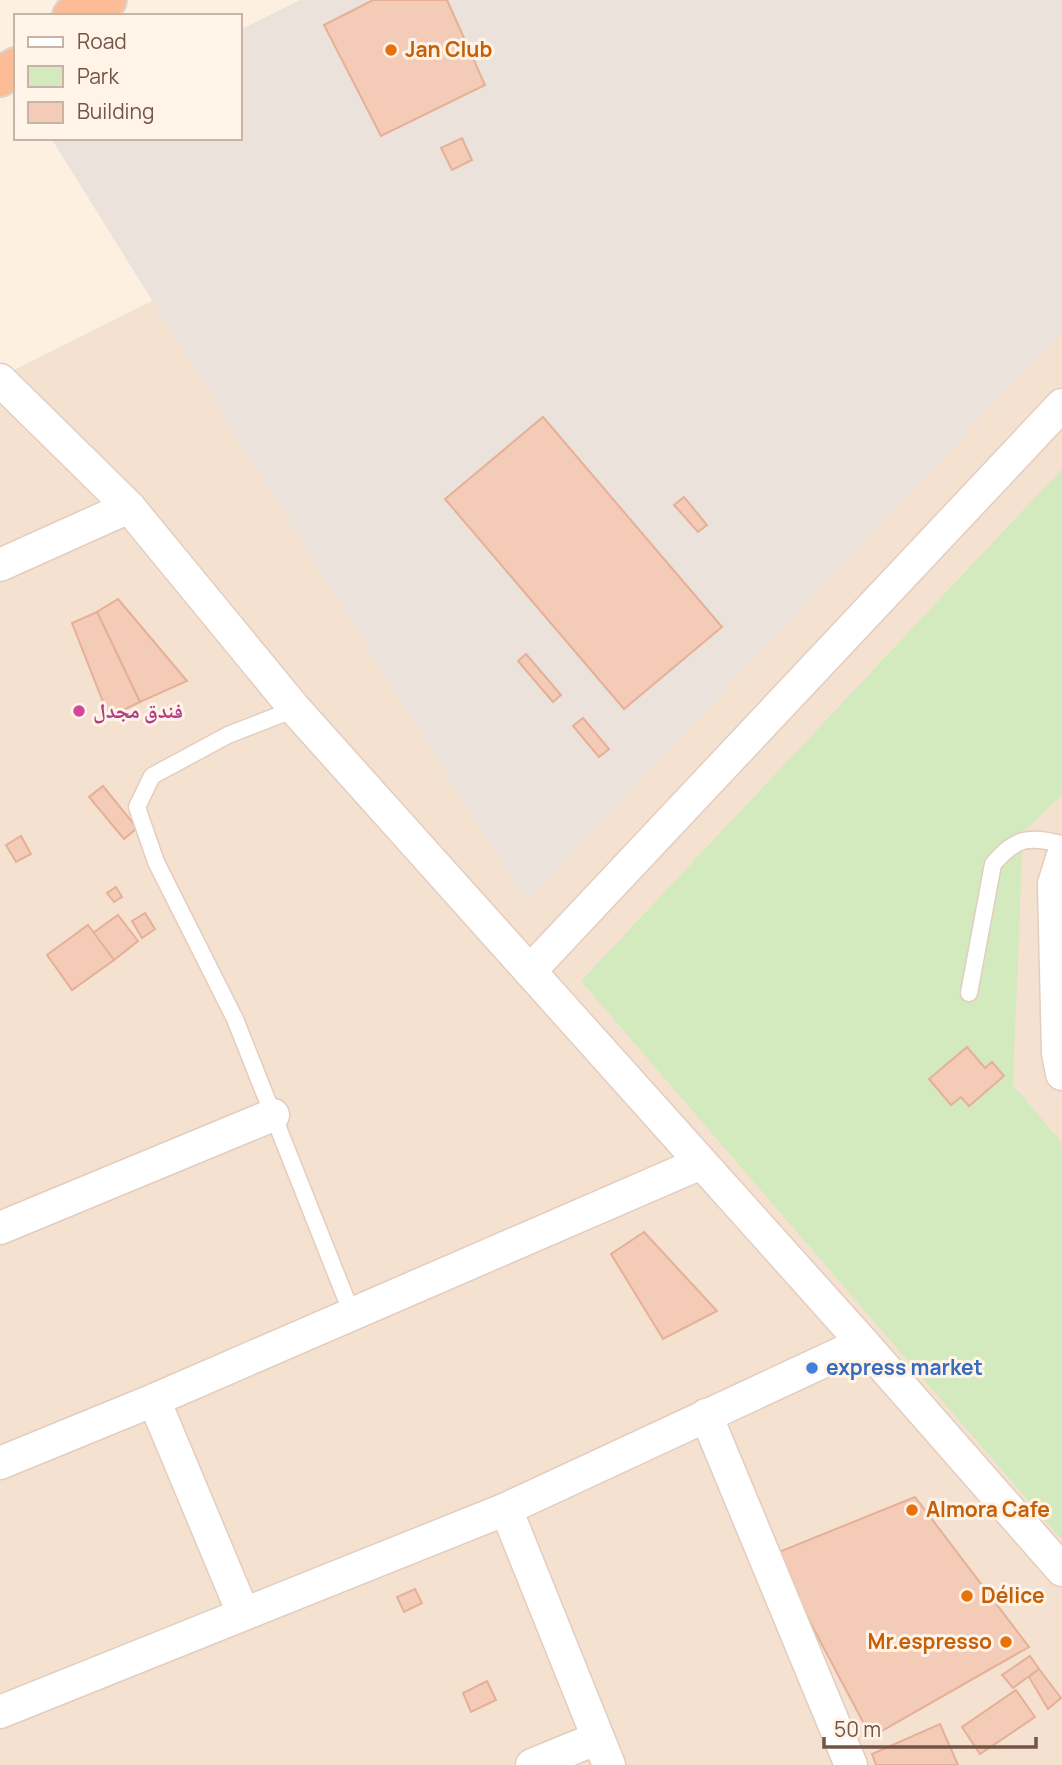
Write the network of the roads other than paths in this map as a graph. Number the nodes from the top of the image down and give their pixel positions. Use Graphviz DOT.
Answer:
graph roads {
  1 [pos="107,0"];
  2 [pos="130,0"];
  3 [pos="76,14"];
  4 [pos="106,14"];
  5 [pos="0,380"];
  6 [pos="1062,405"];
  7 [pos="129,507"];
  8 [pos="0,565"];
  9 [pos="295,709"];
  10 [pos="1062,844"];
  11 [pos="1062,859"];
  12 [pos="530,971"];
  13 [pos="969,993"];
  14 [pos="1062,1074"];
  15 [pos="273,1115"];
  16 [pos="701,1163"];
  17 [pos="0,1228"];
  18 [pos="352,1314"];
  19 [pos="863,1343"];
  20 [pos="154,1400"];
  21 [pos="706,1415"];
  22 [pos="0,1463"];
  23 [pos="506,1509"];
  24 [pos="1062,1570"];
  25 [pos="243,1613"];
  26 [pos="0,1712"];
  27 [pos="604,1752"];
  28 [pos="532,1765"];
  29 [pos="852,1765"];
  1 -- 3 [label="highway"];
  2 -- 4 [label="highway"];
  5 -- 7 [label="street"];
  6 -- 12 [label="street"];
  7 -- 8 [label="street"];
  7 -- 9 [label="street"];
  9 -- 12 [label="street"];
  9 -- 15 [label="lane"];
  10 -- 13 [label="lane"];
  11 -- 14 [label="street"];
  12 -- 16 [label="street"];
  15 -- 17 [label="street"];
  15 -- 18 [label="lane"];
  16 -- 18 [label="street"];
  16 -- 19 [label="street"];
  18 -- 20 [label="street"];
  19 -- 21 [label="street"];
  19 -- 24 [label="street"];
  20 -- 22 [label="street"];
  20 -- 25 [label="street"];
  21 -- 23 [label="street"];
  21 -- 29 [label="street"];
  23 -- 25 [label="street"];
  23 -- 27 [label="street"];
  25 -- 26 [label="street"];
  27 -- 28 [label="street"];
}
